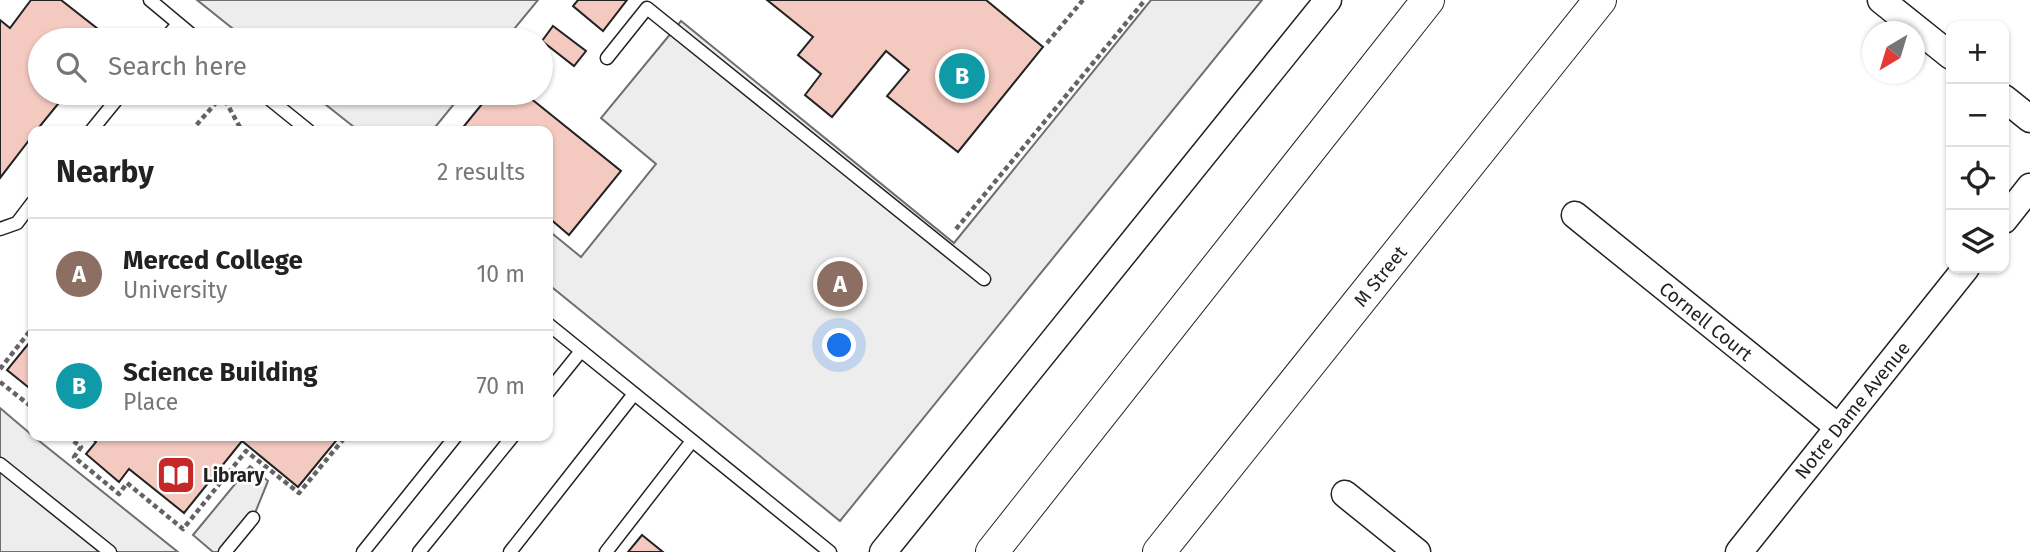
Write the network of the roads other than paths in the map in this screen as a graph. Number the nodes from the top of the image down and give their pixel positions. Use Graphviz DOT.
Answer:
graph roads {
  1 [pos="150,0"];
  2 [pos="1328,0"];
  3 [pos="1429,0"];
  4 [pos="1600,0"];
  5 [pos="1881,0"];
  6 [pos="178,24"];
  7 [pos="174,28"];
  8 [pos="183,28"];
  9 [pos="1946,52"];
  10 [pos="607,58"];
  11 [pos="2009,102"];
  12 [pos="112,105"];
  13 [pos="277,105"];
  14 [pos="2030,119"];
  15 [pos="94,126"];
  16 [pos="303,126"];
  17 [pos="2030,187"];
  18 [pos="28,209"];
  19 [pos="2009,214"];
  20 [pos="1575,215"];
  21 [pos="0,229"];
  22 [pos="1962,273"];
  23 [pos="984,279"];
  24 [pos="553,328"];
  25 [pos="581,351"];
  26 [pos="553,387"];
  27 [pos="634,394"];
  28 [pos="1838,428"];
  29 [pos="452,441"];
  30 [pos="509,441"];
  31 [pos="692,441"];
  32 [pos="0,464"];
  33 [pos="1345,495"];
  34 [pos="253,518"];
  35 [pos="110,552"];
  36 [pos="225,552"];
  37 [pos="363,552"];
  38 [pos="419,552"];
  39 [pos="510,552"];
  40 [pos="606,552"];
  41 [pos="830,552"];
  42 [pos="883,552"];
  43 [pos="992,552"];
  44 [pos="1159,552"];
  45 [pos="1417,552"];
  46 [pos="1739,552"];
  1 -- 6 [label="lane"];
  2 -- 42 [label="street"];
  3 -- 43 [label="street"];
  4 -- 44 [label="street, M Street"];
  5 -- 9 [label="street"];
  6 -- 7 [label="lane"];
  6 -- 8 [label="lane"];
  10 -- 23 [label="lane"];
  11 -- 14 [label="street"];
  12 -- 15 [label="lane"];
  13 -- 16 [label="lane"];
  17 -- 19 [label="street"];
  18 -- 21 [label="lane"];
  20 -- 28 [label="street, Cornell Court"];
  22 -- 28 [label="street, Notre Dame Avenue"];
  24 -- 25 [label="lane"];
  25 -- 26 [label="lane"];
  25 -- 27 [label="lane"];
  27 -- 31 [label="lane"];
  27 -- 39 [label="lane"];
  28 -- 46 [label="street, Notre Dame Avenue"];
  29 -- 37 [label="lane"];
  30 -- 38 [label="lane"];
  31 -- 40 [label="lane"];
  31 -- 41 [label="lane"];
  32 -- 35 [label="lane"];
  33 -- 45 [label="street"];
  34 -- 36 [label="lane"];
}
